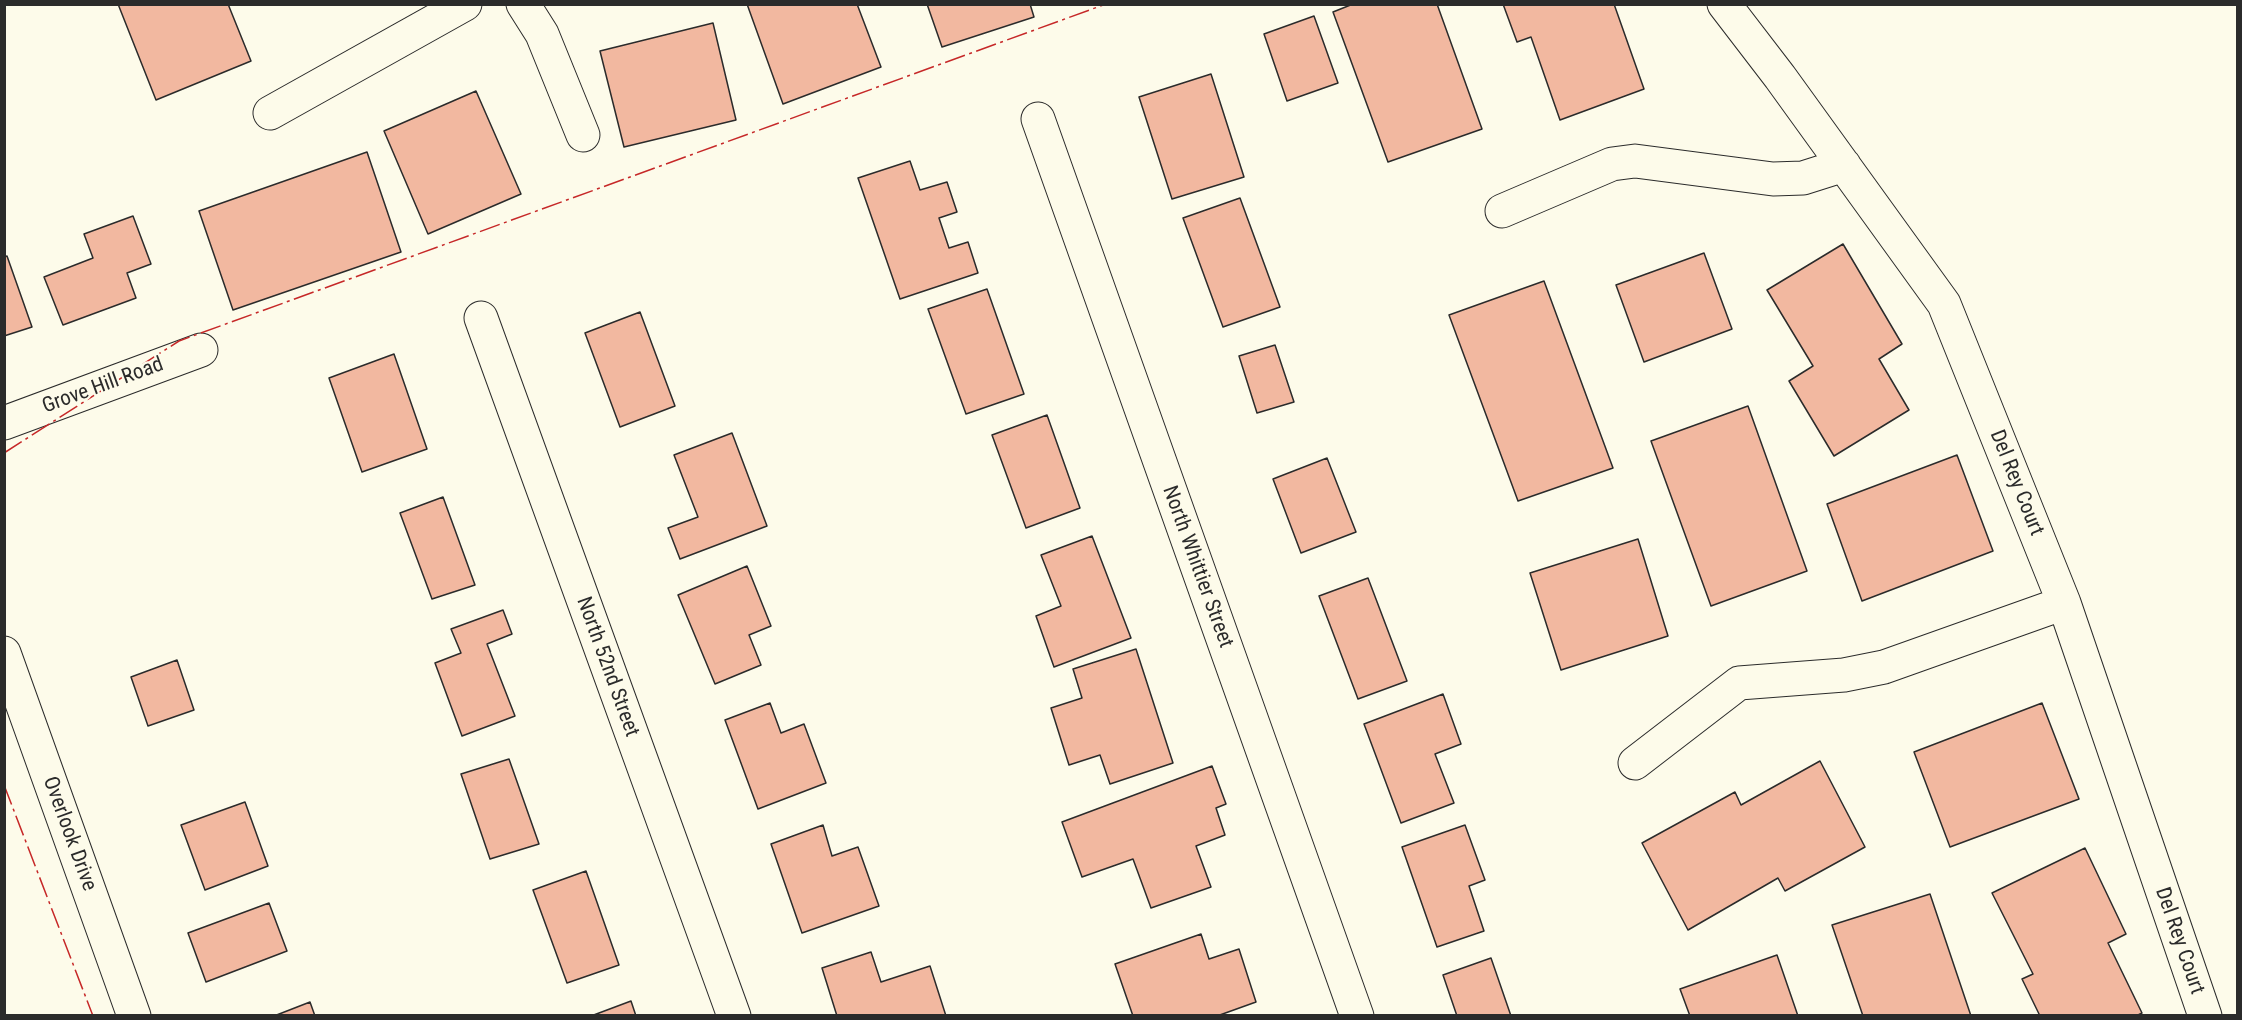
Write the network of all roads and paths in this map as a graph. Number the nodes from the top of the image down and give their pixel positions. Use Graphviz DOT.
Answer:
graph roads {
  1 [pos="465,4"];
  2 [pos="523,4"];
  3 [pos="1724,4"];
  4 [pos="270,113"];
  5 [pos="1038,119"];
  6 [pos="583,135"];
  7 [pos="1844,165"];
  8 [pos="1502,211"];
  9 [pos="481,318"];
  10 [pos="201,350"];
  11 [pos="4,423"];
  12 [pos="2064,603"];
  13 [pos="4,653"];
  14 [pos="1635,763"];
  15 [pos="134,1016"];
  16 [pos="734,1016"];
  17 [pos="1357,1016"];
  18 [pos="2205,1016"];
  1 -- 4 [label="street"];
  2 -- 6 [label="street"];
  3 -- 7 [label="street, Del Rey Court"];
  5 -- 17 [label="street, North Whittier Street"];
  7 -- 8 [label="street"];
  7 -- 12 [label="street, Del Rey Court"];
  9 -- 16 [label="street, North 52nd Street"];
  10 -- 11 [label="street, Grove Hill Road"];
  12 -- 14 [label="street"];
  12 -- 18 [label="street, Del Rey Court"];
  13 -- 15 [label="street, Overlook Drive"];
}
